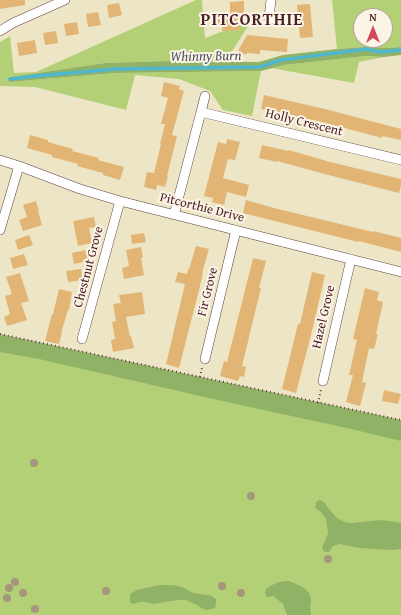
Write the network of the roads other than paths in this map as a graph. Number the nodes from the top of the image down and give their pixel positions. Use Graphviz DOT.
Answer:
graph roads {
  1 [pos="65,0"];
  2 [pos="270,0"];
  3 [pos="269,18"];
  4 [pos="0,31"];
  5 [pos="205,96"];
  6 [pos="201,112"];
  7 [pos="0,160"];
  8 [pos="401,160"];
  9 [pos="19,166"];
  10 [pos="120,201"];
  11 [pos="174,215"];
  12 [pos="0,230"];
  13 [pos="236,230"];
  14 [pos="350,259"];
  15 [pos="401,272"];
  16 [pos="82,339"];
  17 [pos="205,359"];
  18 [pos="323,381"];
  1 -- 4 [label="street"];
  2 -- 3 [label="street"];
  5 -- 6 [label="street"];
  6 -- 8 [label="street, Holly Crescent"];
  6 -- 11 [label="street"];
  7 -- 9 [label="street, Pitcorthie Drive"];
  9 -- 10 [label="street, Pitcorthie Drive"];
  9 -- 12 [label="street"];
  10 -- 11 [label="street, Pitcorthie Drive"];
  10 -- 16 [label="street, Chestnut Grove"];
  11 -- 13 [label="street, Pitcorthie Drive"];
  13 -- 14 [label="street, Pitcorthie Drive"];
  13 -- 17 [label="street, Fir Grove"];
  14 -- 15 [label="street, Pitcorthie Drive"];
  14 -- 18 [label="street, Hazel Grove"];
}
